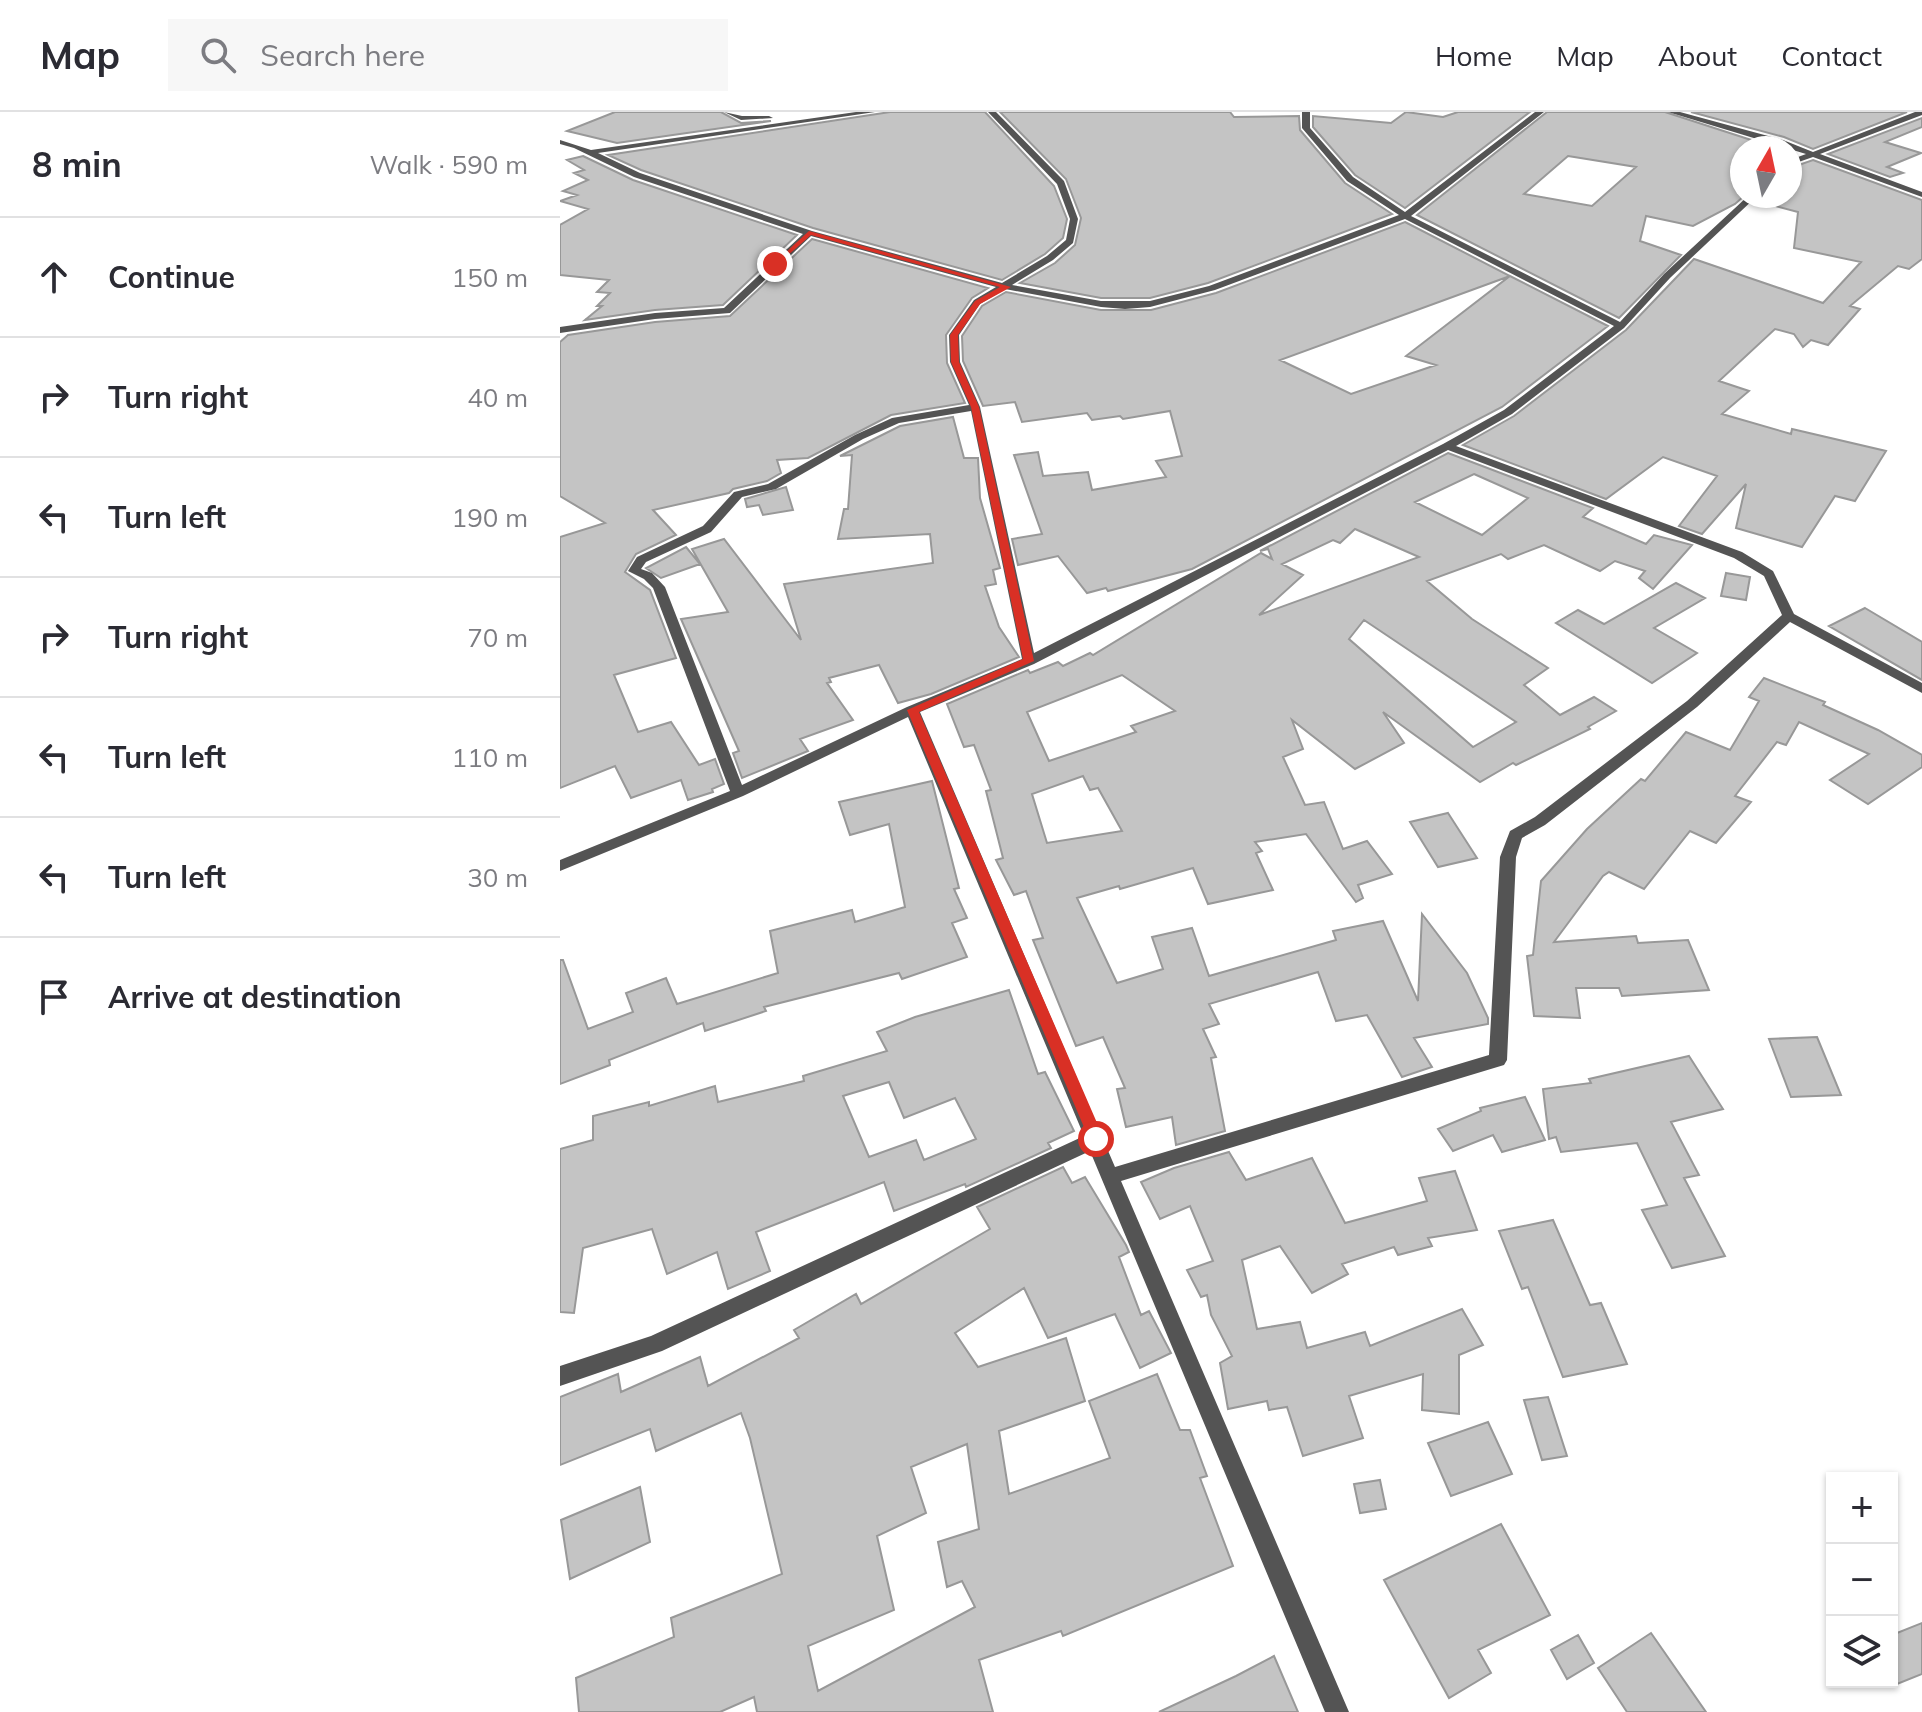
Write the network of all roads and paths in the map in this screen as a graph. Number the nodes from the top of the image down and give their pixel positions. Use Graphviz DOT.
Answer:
graph roads {
  1 [pos="728,112"];
  2 [pos="812,112"];
  3 [pos="871,112"];
  4 [pos="992,112"];
  5 [pos="1306,112"];
  6 [pos="1540,112"];
  7 [pos="1672,112"];
  8 [pos="1922,112"];
  9 [pos="560,142"];
  10 [pos="591,152"];
  11 [pos="1813,154"];
  12 [pos="1802,158"];
  13 [pos="1922,195"];
  14 [pos="1740,208"];
  15 [pos="1405,216"];
  16 [pos="809,233"];
  17 [pos="1007,287"];
  18 [pos="1621,326"];
  19 [pos="560,330"];
  20 [pos="975,407"];
  21 [pos="1447,446"];
  22 [pos="1789,616"];
  23 [pos="1029,661"];
  24 [pos="1922,689"];
  25 [pos="912,710"];
  26 [pos="738,793"];
  27 [pos="560,866"];
  28 [pos="1096,1139"];
  29 [pos="1112,1176"];
  30 [pos="560,1376"];
  31 [pos="1337,1712"];
  1 -- 2 [label="street"];
  3 -- 10 [label="street"];
  4 -- 17 [label="street"];
  5 -- 15 [label="street"];
  6 -- 15 [label="street"];
  7 -- 11 [label="street"];
  8 -- 11 [label="street"];
  9 -- 10 [label="street"];
  10 -- 16 [label="street"];
  11 -- 12 [label="street"];
  11 -- 13 [label="street"];
  14 -- 18 [label="street"];
  15 -- 17 [label="street"];
  15 -- 18 [label="street"];
  16 -- 17 [label="street"];
  16 -- 19 [label="street"];
  17 -- 20 [label="street"];
  18 -- 21 [label="street"];
  20 -- 23 [label="street"];
  20 -- 26 [label="street"];
  21 -- 22 [label="street"];
  21 -- 23 [label="street"];
  22 -- 24 [label="street"];
  22 -- 29 [label="street"];
  23 -- 25 [label="street"];
  25 -- 26 [label="street"];
  25 -- 28 [label="street"];
  26 -- 27 [label="street"];
  28 -- 29 [label="street"];
  28 -- 30 [label="street"];
  29 -- 31 [label="street"];
}
